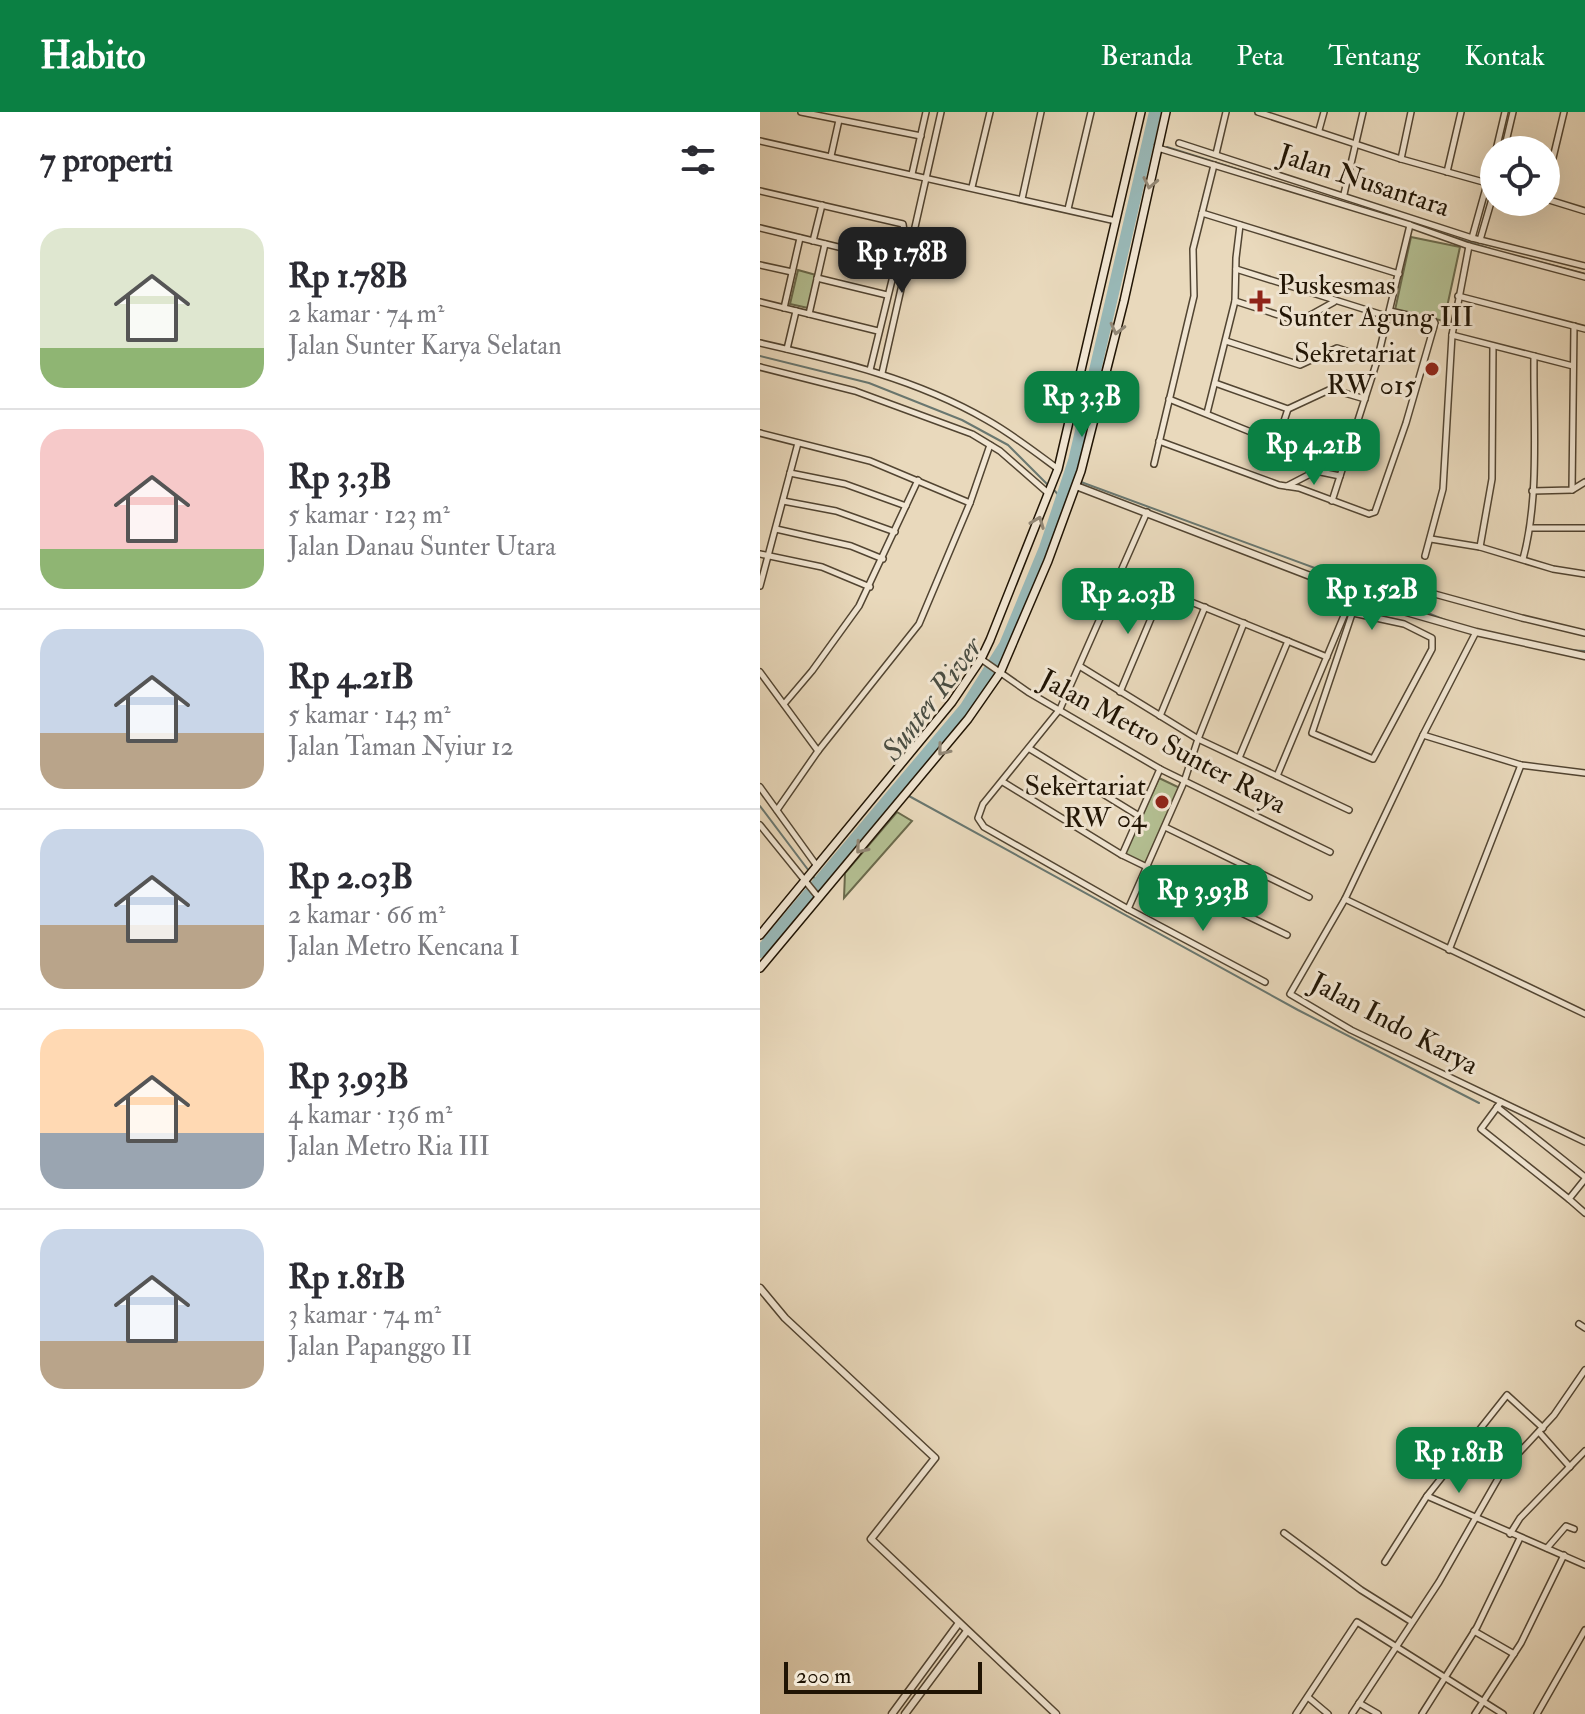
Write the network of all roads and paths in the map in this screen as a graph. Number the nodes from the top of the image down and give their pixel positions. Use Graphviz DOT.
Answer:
graph roads {
  1 [pos="801,112"];
  2 [pos="853,112"];
  3 [pos="926,112"];
  4 [pos="941,112"];
  5 [pos="990,112"];
  6 [pos="1041,112"];
  7 [pos="1091,112"];
  8 [pos="1141,112"];
  9 [pos="1166,112"];
  10 [pos="1226,112"];
  11 [pos="1258,112"];
  12 [pos="1324,112"];
  13 [pos="1363,112"];
  14 [pos="1411,112"];
  15 [pos="1461,112"];
  16 [pos="1505,112"];
  17 [pos="1513,112"];
  18 [pos="1564,112"];
  19 [pos="829,115"];
  20 [pos="1276,115"];
  21 [pos="839,120"];
  22 [pos="851,122"];
  23 [pos="1319,130"];
  24 [pos="921,136"];
  25 [pos="1499,136"];
  26 [pos="1507,136"];
  27 [pos="1558,136"];
  28 [pos="760,141"];
  29 [pos="1179,143"];
  30 [pos="1356,143"];
  31 [pos="1158,148"];
  32 [pos="1216,154"];
  33 [pos="831,156"];
  34 [pos="1401,159"];
  35 [pos="1214,165"];
  36 [pos="1447,172"];
  37 [pos="912,174"];
  38 [pos="927,177"];
  39 [pos="1480,181"];
  40 [pos="972,187"];
  41 [pos="760,191"];
  42 [pos="1344,194"];
  43 [pos="1022,199"];
  44 [pos="1560,203"];
  45 [pos="822,205"];
  46 [pos="1068,209"];
  47 [pos="1585,211"];
  48 [pos="1202,213"];
  49 [pos="1480,215"];
  50 [pos="1487,216"];
  51 [pos="1116,221"];
  52 [pos="1240,225"];
  53 [pos="1410,225"];
  54 [pos="760,228"];
  55 [pos="800,238"];
  56 [pos="1472,238"];
  57 [pos="1480,240"];
  58 [pos="813,241"];
  59 [pos="825,244"];
  60 [pos="1469,246"];
  61 [pos="896,261"];
  62 [pos="760,265"];
  63 [pos="1585,266"];
  64 [pos="1236,269"];
  65 [pos="792,272"];
  66 [pos="1399,274"];
  67 [pos="1585,277"];
  68 [pos="817,278"];
  69 [pos="887,295"];
  70 [pos="1458,296"];
  71 [pos="1235,301"];
  72 [pos="1335,301"];
  73 [pos="760,302"];
  74 [pos="784,308"];
  75 [pos="796,311"];
  76 [pos="809,314"];
  77 [pos="1389,314"];
  78 [pos="1574,326"];
  79 [pos="1585,329"];
  80 [pos="878,331"];
  81 [pos="1452,335"];
  82 [pos="1226,341"];
  83 [pos="760,343"];
  84 [pos="1493,346"];
  85 [pos="787,349"];
  86 [pos="1534,356"];
  87 [pos="1377,361"];
  88 [pos="1573,366"];
  89 [pos="760,367"];
  90 [pos="870,370"];
  91 [pos="882,373"];
  92 [pos="1215,383"];
  93 [pos="1169,399"];
  94 [pos="1365,399"];
  95 [pos="1288,409"];
  96 [pos="1207,413"];
  97 [pos="760,433"];
  98 [pos="1354,436"];
  99 [pos="1159,441"];
  100 [pos="1277,442"];
  101 [pos="798,443"];
  102 [pos="990,445"];
  103 [pos="1154,464"];
  104 [pos="1058,471"];
  105 [pos="790,473"];
  106 [pos="1340,476"];
  107 [pos="918,480"];
  108 [pos="1585,482"];
  109 [pos="1077,484"];
  110 [pos="1286,486"];
  111 [pos="1572,490"];
  112 [pos="1050,491"];
  113 [pos="1532,491"];
  114 [pos="783,501"];
  115 [pos="1332,501"];
  116 [pos="970,503"];
  117 [pos="906,506"];
  118 [pos="1147,512"];
  119 [pos="1530,528"];
  120 [pos="1585,528"];
  121 [pos="776,529"];
  122 [pos="895,532"];
  123 [pos="1431,539"];
  124 [pos="1480,547"];
  125 [pos="760,554"];
  126 [pos="767,555"];
  127 [pos="1425,556"];
  128 [pos="883,559"];
  129 [pos="1523,559"];
  130 [pos="1122,574"];
  131 [pos="1585,574"];
  132 [pos="760,586"];
  133 [pos="870,587"];
  134 [pos="1163,590"];
  135 [pos="1420,590"];
  136 [pos="1355,595"];
  137 [pos="1205,607"];
  138 [pos="1406,612"];
  139 [pos="1353,613"];
  140 [pos="1244,623"];
  141 [pos="1401,624"];
  142 [pos="1476,632"];
  143 [pos="1585,633"];
  144 [pos="1288,641"];
  145 [pos="1585,656"];
  146 [pos="1327,657"];
  147 [pos="984,661"];
  148 [pos="1081,667"];
  149 [pos="760,672"];
  150 [pos="998,672"];
  151 [pos="1120,692"];
  152 [pos="784,704"];
  153 [pos="1060,709"];
  154 [pos="1160,716"];
  155 [pos="1423,735"];
  156 [pos="1198,739"];
  157 [pos="1030,749"];
  158 [pos="818,751"];
  159 [pos="1239,758"];
  160 [pos="1521,765"];
  161 [pos="1160,769"];
  162 [pos="1585,773"];
  163 [pos="1277,776"];
  164 [pos="1003,782"];
  165 [pos="1184,782"];
  166 [pos="760,787"];
  167 [pos="777,810"];
  168 [pos="1349,810"];
  169 [pos="1139,816"];
  170 [pos="760,825"];
  171 [pos="1165,827"];
  172 [pos="1330,852"];
  173 [pos="1122,855"];
  174 [pos="817,868"];
  175 [pos="1147,868"];
  176 [pos="807,882"];
  177 [pos="817,897"];
  178 [pos="1309,897"];
  179 [pos="1345,899"];
  180 [pos="1128,909"];
  181 [pos="760,935"];
  182 [pos="1287,935"];
  183 [pos="1449,950"];
  184 [pos="760,968"];
  185 [pos="1265,982"];
  186 [pos="1585,1014"];
  187 [pos="1499,1105"];
  188 [pos="1585,1142"];
  189 [pos="1585,1178"];
  190 [pos="1569,1199"];
  191 [pos="1585,1213"];
  192 [pos="760,1288"];
  193 [pos="1585,1370"];
  194 [pos="1541,1430"];
  195 [pos="1585,1451"];
  196 [pos="1570,1467"];
  197 [pos="1427,1496"];
  198 [pos="1477,1519"];
  199 [pos="1574,1529"];
  200 [pos="1284,1533"];
  201 [pos="1510,1534"];
  202 [pos="1520,1538"];
  203 [pos="1547,1548"];
  204 [pos="1564,1555"];
  205 [pos="1385,1562"];
  206 [pos="1585,1565"];
  207 [pos="1412,1622"];
  208 [pos="959,1623"];
  209 [pos="1585,1630"];
  210 [pos="967,1631"];
  211 [pos="1474,1631"];
  212 [pos="1396,1645"];
  213 [pos="1514,1654"];
  214 [pos="1445,1677"];
  215 [pos="1309,1698"];
  216 [pos="1483,1701"];
  217 [pos="1359,1703"];
  218 [pos="892,1714"];
  219 [pos="905,1714"];
  220 [pos="1056,1714"];
  221 [pos="1296,1714"];
  222 [pos="1328,1714"];
  223 [pos="1352,1714"];
  224 [pos="1378,1714"];
  225 [pos="1422,1714"];
  226 [pos="1475,1714"];
  227 [pos="1503,1714"];
  228 [pos="1537,1714"];
  1 -- 19 [label="street"];
  2 -- 22 [label="street"];
  3 -- 24 [label="street"];
  4 -- 38 [label="street"];
  5 -- 40 [label="street"];
  6 -- 43 [label="street"];
  7 -- 46 [label="street"];
  8 -- 51 [label="main road"];
  9 -- 31 [label="main road"];
  10 -- 32 [label="street"];
  11 -- 20 [label="street"];
  12 -- 23 [label="street"];
  13 -- 30 [label="street"];
  14 -- 34 [label="street"];
  15 -- 36 [label="street"];
  16 -- 25 [label="street"];
  17 -- 26 [label="street"];
  18 -- 27 [label="street"];
  19 -- 21 [label="street"];
  20 -- 23 [label="street"];
  21 -- 22 [label="street"];
  21 -- 33 [label="street"];
  22 -- 24 [label="street"];
  23 -- 30 [label="street"];
  24 -- 37 [label="street"];
  28 -- 33 [label="street"];
  29 -- 32 [label="street, Jalan Nusantara"];
  30 -- 34 [label="street"];
  30 -- 42 [label="street"];
  31 -- 35 [label="street"];
  31 -- 109 [label="main road, one-way"];
  32 -- 42 [label="street, Jalan Nusantara"];
  33 -- 37 [label="street"];
  34 -- 36 [label="street"];
  35 -- 48 [label="street"];
  35 -- 53 [label="street"];
  36 -- 39 [label="street"];
  37 -- 38 [label="street"];
  38 -- 40 [label="street"];
  38 -- 91 [label="street"];
  40 -- 43 [label="street"];
  41 -- 45 [label="street"];
  42 -- 56 [label="street, Jalan Nusantara"];
  43 -- 46 [label="street"];
  44 -- 47 [label="street"];
  45 -- 58 [label="street"];
  45 -- 61 [label="street"];
  46 -- 51 [label="street"];
  48 -- 52 [label="street"];
  48 -- 93 [label="street"];
  49 -- 56 [label="street"];
  50 -- 57 [label="street"];
  51 -- 104 [label="main road"];
  52 -- 64 [label="street"];
  52 -- 66 [label="street"];
  53 -- 60 [label="street"];
  53 -- 66 [label="street"];
  54 -- 55 [label="street"];
  55 -- 58 [label="street"];
  55 -- 65 [label="street"];
  56 -- 57 [label="street, Jalan Nusantara"];
  57 -- 63 [label="street, Jalan Nusantara"];
  58 -- 59 [label="street"];
  59 -- 61 [label="street"];
  59 -- 68 [label="street"];
  60 -- 67 [label="street"];
  60 -- 70 [label="street"];
  61 -- 69 [label="street"];
  62 -- 65 [label="street"];
  64 -- 71 [label="street"];
  64 -- 72 [label="street"];
  65 -- 74 [label="street"];
  66 -- 77 [label="street"];
  68 -- 69 [label="street"];
  68 -- 76 [label="street"];
  69 -- 80 [label="street"];
  70 -- 78 [label="street"];
  70 -- 81 [label="street"];
  71 -- 72 [label="street"];
  71 -- 82 [label="street"];
  72 -- 77 [label="street"];
  73 -- 74 [label="street"];
  74 -- 75 [label="street"];
  75 -- 76 [label="street"];
  75 -- 85 [label="street"];
  76 -- 80 [label="street"];
  77 -- 87 [label="street"];
  77 -- 115 [label="street"];
  78 -- 79 [label="street"];
  78 -- 88 [label="street"];
  80 -- 90 [label="street"];
  81 -- 84 [label="street"];
  81 -- 123 [label="street"];
  82 -- 87 [label="street"];
  82 -- 92 [label="street"];
  83 -- 85 [label="street"];
  84 -- 86 [label="street"];
  84 -- 124 [label="street"];
  85 -- 90 [label="street"];
  86 -- 88 [label="street"];
  86 -- 113 [label="street"];
  87 -- 94 [label="street"];
  88 -- 111 [label="street"];
  89 -- 102 [label="street"];
  90 -- 91 [label="street"];
  91 -- 104 [label="street"];
  92 -- 95 [label="street"];
  92 -- 96 [label="street"];
  93 -- 96 [label="street"];
  93 -- 99 [label="street"];
  94 -- 95 [label="street"];
  94 -- 98 [label="street"];
  95 -- 100 [label="street"];
  96 -- 100 [label="street"];
  97 -- 101 [label="street"];
  98 -- 100 [label="street"];
  98 -- 106 [label="street"];
  99 -- 103 [label="street"];
  99 -- 110 [label="street"];
  101 -- 105 [label="street"];
  101 -- 107 [label="street"];
  102 -- 112 [label="street"];
  102 -- 116 [label="street"];
  104 -- 112 [label="main road"];
  105 -- 114 [label="street"];
  105 -- 117 [label="street"];
  106 -- 110 [label="street"];
  106 -- 115 [label="street"];
  107 -- 116 [label="street"];
  107 -- 117 [label="street"];
  108 -- 111 [label="street"];
  109 -- 118 [label="street"];
  109 -- 150 [label="main road"];
  110 -- 115 [label="street"];
  111 -- 113 [label="street"];
  147 -- 112 [label="main road, one-way"];
  113 -- 119 [label="street"];
  114 -- 121 [label="street"];
  114 -- 122 [label="street"];
  116 -- 158 [label="street"];
  117 -- 122 [label="street"];
  118 -- 130 [label="street"];
  118 -- 136 [label="street"];
  119 -- 120 [label="street"];
  119 -- 129 [label="street"];
  121 -- 126 [label="street"];
  121 -- 128 [label="street"];
  122 -- 128 [label="street"];
  123 -- 124 [label="street"];
  123 -- 127 [label="street"];
  124 -- 129 [label="street"];
  125 -- 126 [label="street"];
  126 -- 132 [label="street"];
  126 -- 133 [label="street"];
  128 -- 133 [label="street"];
  129 -- 131 [label="street"];
  130 -- 134 [label="street"];
  130 -- 148 [label="street"];
  133 -- 152 [label="street"];
  134 -- 137 [label="street"];
  134 -- 151 [label="street"];
  135 -- 143 [label="street"];
  136 -- 138 [label="street"];
  136 -- 139 [label="street"];
  136 -- 146 [label="street"];
  137 -- 140 [label="street"];
  137 -- 154 [label="street"];
  138 -- 141 [label="street"];
  138 -- 142 [label="street"];
  139 -- 141 [label="street"];
  139 -- 141 [label="street"];
  140 -- 144 [label="street"];
  140 -- 156 [label="street"];
  142 -- 145 [label="street"];
  142 -- 155 [label="street, Jalan Indo Karya"];
  144 -- 146 [label="street"];
  144 -- 159 [label="street"];
  146 -- 163 [label="street"];
  147 -- 150 [label="street, Jalan Metro Sunter Raya"];
  147 -- 174 [label="main road"];
  148 -- 151 [label="street"];
  148 -- 153 [label="street"];
  149 -- 152 [label="street"];
  150 -- 153 [label="street, Jalan Metro Sunter Raya"];
  150 -- 177 [label="main road, one-way"];
  151 -- 154 [label="street"];
  152 -- 158 [label="street"];
  153 -- 157 [label="street"];
  153 -- 161 [label="street, Jalan Metro Sunter Raya"];
  154 -- 156 [label="street"];
  155 -- 160 [label="street"];
  155 -- 179 [label="street, Jalan Indo Karya"];
  156 -- 159 [label="street"];
  156 -- 165 [label="street"];
  157 -- 164 [label="street"];
  157 -- 169 [label="street"];
  158 -- 167 [label="street"];
  159 -- 163 [label="street"];
  160 -- 162 [label="street"];
  160 -- 183 [label="street"];
  161 -- 165 [label="street, Jalan Metro Sunter Raya"];
  161 -- 169 [label="street"];
  163 -- 168 [label="street"];
  164 -- 173 [label="street"];
  164 -- 180 [label="street"];
  165 -- 171 [label="street"];
  165 -- 172 [label="street, Jalan Metro Sunter Raya"];
  166 -- 167 [label="street"];
  167 -- 174 [label="street"];
  169 -- 173 [label="street"];
  170 -- 176 [label="street"];
  171 -- 175 [label="street"];
  171 -- 178 [label="street"];
  173 -- 175 [label="street"];
  174 -- 176 [label="main road"];
  175 -- 180 [label="street"];
  175 -- 182 [label="street"];
  176 -- 177 [label="street"];
  176 -- 181 [label="main road"];
  177 -- 184 [label="main road"];
  179 -- 183 [label="street"];
  179 -- 187 [label="street, Jalan Indo Karya"];
  180 -- 185 [label="street"];
  183 -- 186 [label="street"];
  187 -- 188 [label="street, Jalan Indo Karya"];
  187 -- 189 [label="street"];
  187 -- 190 [label="street"];
  189 -- 190 [label="street"];
  190 -- 191 [label="street"];
  192 -- 208 [label="street"];
  193 -- 194 [label="street"];
  194 -- 196 [label="street"];
  194 -- 197 [label="street"];
  194 -- 198 [label="street"];
  195 -- 196 [label="street"];
  196 -- 201 [label="street"];
  197 -- 198 [label="street"];
  197 -- 205 [label="street"];
  198 -- 201 [label="street"];
  198 -- 207 [label="street"];
  199 -- 203 [label="street"];
  200 -- 207 [label="street"];
  201 -- 202 [label="street"];
  202 -- 203 [label="street"];
  202 -- 211 [label="street"];
  203 -- 204 [label="street"];
  204 -- 206 [label="street"];
  204 -- 213 [label="street"];
  207 -- 212 [label="street"];
  208 -- 210 [label="street"];
  208 -- 218 [label="street"];
  209 -- 228 [label="street"];
  210 -- 219 [label="street"];
  210 -- 220 [label="street"];
  211 -- 213 [label="street"];
  211 -- 214 [label="street"];
  212 -- 214 [label="street"];
  212 -- 215 [label="street"];
  212 -- 217 [label="street"];
  213 -- 216 [label="street"];
  214 -- 216 [label="street"];
  214 -- 225 [label="street"];
  215 -- 221 [label="street"];
  215 -- 222 [label="street"];
  216 -- 226 [label="street"];
  216 -- 227 [label="street"];
  217 -- 223 [label="street"];
  217 -- 224 [label="street"];
}
